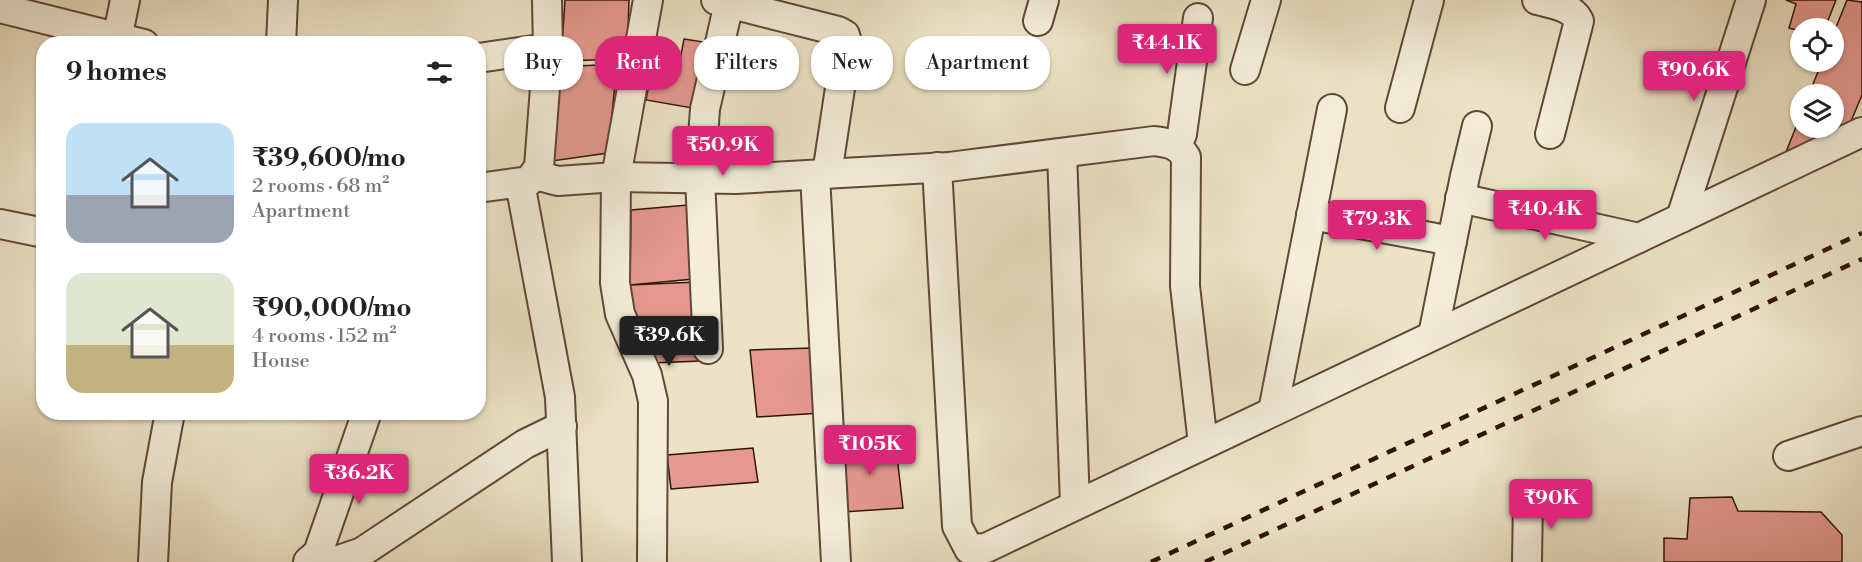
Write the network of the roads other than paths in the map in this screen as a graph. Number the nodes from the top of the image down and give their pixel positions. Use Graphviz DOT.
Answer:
graph roads {
  1 [pos="125,0"];
  2 [pos="283,0"];
  3 [pos="547,0"];
  4 [pos="648,0"];
  5 [pos="1266,0"];
  6 [pos="1428,0"];
  7 [pos="1537,0"];
  8 [pos="1751,0"];
  9 [pos="722,2"];
  10 [pos="0,8"];
  11 [pos="784,8"];
  12 [pos="1198,18"];
  13 [pos="107,36"];
  14 [pos="126,36"];
  15 [pos="281,36"];
  16 [pos="548,36"];
  17 [pos="504,54"];
  18 [pos="486,57"];
  19 [pos="1245,70"];
  20 [pos="545,90"];
  21 [pos="1400,108"];
  22 [pos="1332,109"];
  23 [pos="1477,126"];
  24 [pos="1862,132"];
  25 [pos="1550,134"];
  26 [pos="1177,146"];
  27 [pos="1062,153"];
  28 [pos="937,168"];
  29 [pos="821,174"];
  30 [pos="616,177"];
  31 [pos="700,178"];
  32 [pos="527,179"];
  33 [pos="486,187"];
  34 [pos="1460,198"];
  35 [pos="1311,215"];
  36 [pos="1681,218"];
  37 [pos="0,224"];
  38 [pos="36,231"];
  39 [pos="1639,238"];
  40 [pos="1452,241"];
  41 [pos="1433,335"];
  42 [pos="708,349"];
  43 [pos="1273,411"];
  44 [pos="169,420"];
  45 [pos="364,420"];
  46 [pos="562,426"];
  47 [pos="1862,431"];
  48 [pos="1203,444"];
  49 [pos="1788,456"];
  50 [pos="1528,497"];
  51 [pos="1075,504"];
  52 [pos="153,562"];
  53 [pos="309,562"];
  54 [pos="567,562"];
  55 [pos="652,562"];
  56 [pos="836,562"];
  57 [pos="1527,562"];
  1 -- 14 [label="street"];
  2 -- 15 [label="street"];
  3 -- 16 [label="street"];
  4 -- 30 [label="street"];
  5 -- 19 [label="street"];
  6 -- 21 [label="street"];
  7 -- 25 [label="street"];
  8 -- 36 [label="street"];
  9 -- 11 [label="street"];
  9 -- 31 [label="street"];
  10 -- 13 [label="street"];
  11 -- 29 [label="street"];
  12 -- 26 [label="street"];
  17 -- 18 [label="street"];
  20 -- 32 [label="street"];
  22 -- 35 [label="street"];
  23 -- 34 [label="street"];
  24 -- 36 [label="street"];
  26 -- 27 [label="street"];
  26 -- 48 [label="street"];
  27 -- 28 [label="street"];
  27 -- 51 [label="street"];
  28 -- 29 [label="street"];
  28 -- 51 [label="street"];
  29 -- 31 [label="street"];
  29 -- 56 [label="street"];
  30 -- 31 [label="street"];
  30 -- 32 [label="street"];
  30 -- 55 [label="street"];
  31 -- 42 [label="street"];
  32 -- 33 [label="street"];
  32 -- 46 [label="street"];
  34 -- 39 [label="street"];
  34 -- 40 [label="street"];
  35 -- 40 [label="street"];
  35 -- 43 [label="street"];
  36 -- 39 [label="street"];
  37 -- 38 [label="street"];
  39 -- 41 [label="street"];
  40 -- 41 [label="street"];
  41 -- 43 [label="street"];
  43 -- 48 [label="street"];
  44 -- 52 [label="street"];
  45 -- 53 [label="street"];
  46 -- 53 [label="street"];
  46 -- 54 [label="street"];
  47 -- 49 [label="street"];
  48 -- 51 [label="street"];
  50 -- 57 [label="street"];
}
